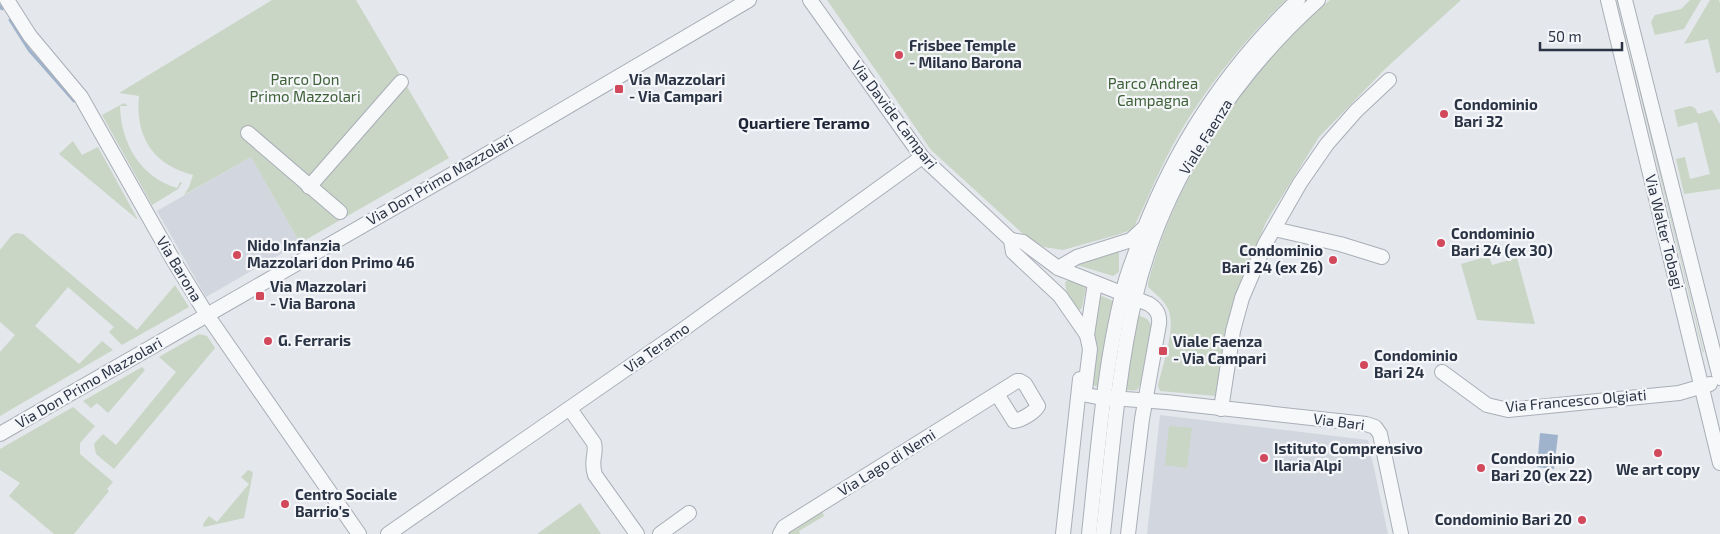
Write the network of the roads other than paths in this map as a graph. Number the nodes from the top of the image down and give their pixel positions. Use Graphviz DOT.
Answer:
graph roads {
  1 [pos="7,0"];
  2 [pos="749,0"];
  3 [pos="810,0"];
  4 [pos="1298,0"];
  5 [pos="1318,0"];
  6 [pos="1608,0"];
  7 [pos="1625,0"];
  8 [pos="1389,80"];
  9 [pos="400,82"];
  10 [pos="248,134"];
  11 [pos="922,157"];
  12 [pos="309,187"];
  13 [pos="340,212"];
  14 [pos="1147,222"];
  15 [pos="1274,229"];
  16 [pos="1011,240"];
  17 [pos="1382,257"];
  18 [pos="1058,268"];
  19 [pos="1095,283"];
  20 [pos="1060,296"];
  21 [pos="1129,296"];
  22 [pos="207,315"];
  23 [pos="1714,330"];
  24 [pos="1087,336"];
  25 [pos="1442,372"];
  26 [pos="1720,379"];
  27 [pos="1702,386"];
  28 [pos="997,394"];
  29 [pos="1111,398"];
  30 [pos="1145,401"];
  31 [pos="570,409"];
  32 [pos="1221,409"];
  33 [pos="0,434"];
  34 [pos="1720,463"];
  35 [pos="689,513"];
  36 [pos="359,534"];
  37 [pos="388,534"];
  38 [pos="637,534"];
  39 [pos="660,534"];
  40 [pos="780,534"];
  41 [pos="1063,534"];
  42 [pos="1089,534"];
  43 [pos="1103,534"];
  44 [pos="1128,534"];
  45 [pos="1401,534"];
  1 -- 22 [label="street, Via Barona"];
  2 -- 22 [label="street, Via Don Primo Mazzolari"];
  3 -- 11 [label="street, Via Davide Campari"];
  4 -- 14 [label="street, Viale Faenza"];
  5 -- 21 [label="street, Viale Faenza"];
  6 -- 27 [label="street, Via Walter Tobagi"];
  7 -- 23 [label="street, Via Walter Tobagi"];
  8 -- 15 [label="street"];
  9 -- 12 [label="street"];
  10 -- 12 [label="street"];
  11 -- 16 [label="street, Via Davide Campari"];
  11 -- 31 [label="street, Via Teramo"];
  12 -- 13 [label="street"];
  14 -- 18 [label="street, Viale Faenza"];
  14 -- 21 [label="street, Viale Faenza"];
  15 -- 17 [label="street"];
  15 -- 32 [label="street"];
  16 -- 18 [label="street, Via Davide Campari"];
  16 -- 20 [label="street, Via Davide Campari"];
  18 -- 19 [label="street"];
  18 -- 20 [label="street"];
  19 -- 21 [label="street"];
  19 -- 24 [label="street"];
  20 -- 24 [label="street, Via Davide Campari"];
  21 -- 29 [label="street, Viale Faenza"];
  21 -- 30 [label="street"];
  22 -- 33 [label="street, Via Don Primo Mazzolari"];
  22 -- 36 [label="street, Via Barona"];
  23 -- 26 [label="street, Via Walter Tobagi"];
  24 -- 29 [label="street"];
  24 -- 41 [label="street"];
  25 -- 27 [label="street, Via Francesco Olgiati"];
  26 -- 27 [label="street, Via Francesco Olgiati"];
  27 -- 34 [label="street, Via Walter Tobagi"];
  28 -- 40 [label="street, Via Lago di Nemi"];
  29 -- 30 [label="street"];
  29 -- 42 [label="street, Viale Faenza"];
  29 -- 43 [label="street, Viale Faenza"];
  30 -- 32 [label="street, Via Bari"];
  30 -- 44 [label="street"];
  31 -- 37 [label="street, Via Teramo"];
  31 -- 38 [label="street"];
  32 -- 45 [label="street, Via Bari"];
  35 -- 39 [label="street"];
}
